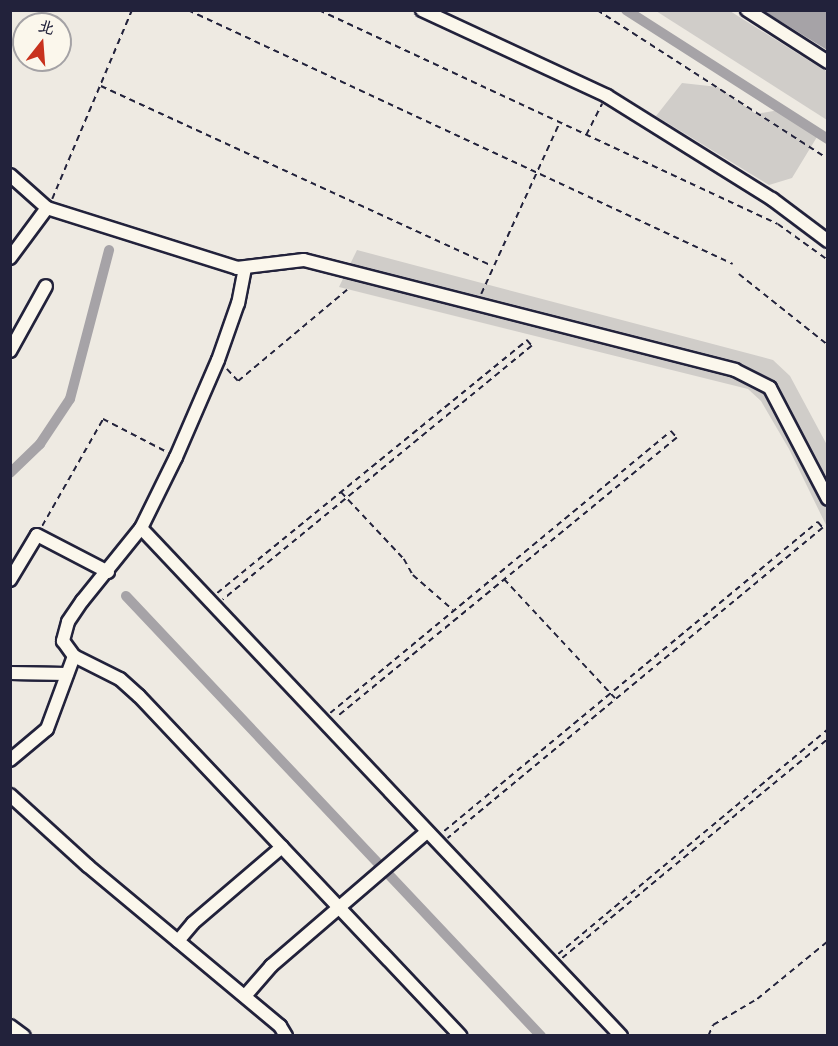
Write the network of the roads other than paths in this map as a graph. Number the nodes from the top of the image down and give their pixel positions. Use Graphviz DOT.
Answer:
graph roads {
  1 [pos="422,10"];
  2 [pos="747,10"];
  3 [pos="828,62"];
  4 [pos="10,175"];
  5 [pos="47,208"];
  6 [pos="828,241"];
  7 [pos="10,258"];
  8 [pos="244,268"];
  9 [pos="46,286"];
  10 [pos="10,351"];
  11 [pos="828,499"];
  12 [pos="141,528"];
  13 [pos="108,572"];
  14 [pos="10,580"];
  15 [pos="74,656"];
  16 [pos="10,673"];
  17 [pos="67,674"];
  18 [pos="10,760"];
  19 [pos="10,795"];
  20 [pos="433,839"];
  21 [pos="282,847"];
  22 [pos="339,907"];
  23 [pos="178,941"];
  24 [pos="244,996"];
  25 [pos="10,1026"];
  26 [pos="24,1035"];
  27 [pos="286,1035"];
  28 [pos="459,1035"];
  29 [pos="621,1035"];
  1 -- 6 [label="street"];
  2 -- 3 [label="street"];
  4 -- 5 [label="street"];
  5 -- 7 [label="street"];
  5 -- 8 [label="street"];
  8 -- 11 [label="street"];
  8 -- 12 [label="street"];
  9 -- 10 [label="street"];
  12 -- 13 [label="street"];
  12 -- 20 [label="street"];
  13 -- 14 [label="street"];
  13 -- 15 [label="street"];
  15 -- 17 [label="street"];
  15 -- 21 [label="street"];
  16 -- 17 [label="street"];
  17 -- 18 [label="street"];
  19 -- 23 [label="street"];
  20 -- 22 [label="street"];
  20 -- 29 [label="street"];
  21 -- 22 [label="street"];
  21 -- 23 [label="street"];
  22 -- 24 [label="street"];
  22 -- 28 [label="street"];
  23 -- 24 [label="street"];
  24 -- 27 [label="street"];
  25 -- 26 [label="street"];
}
